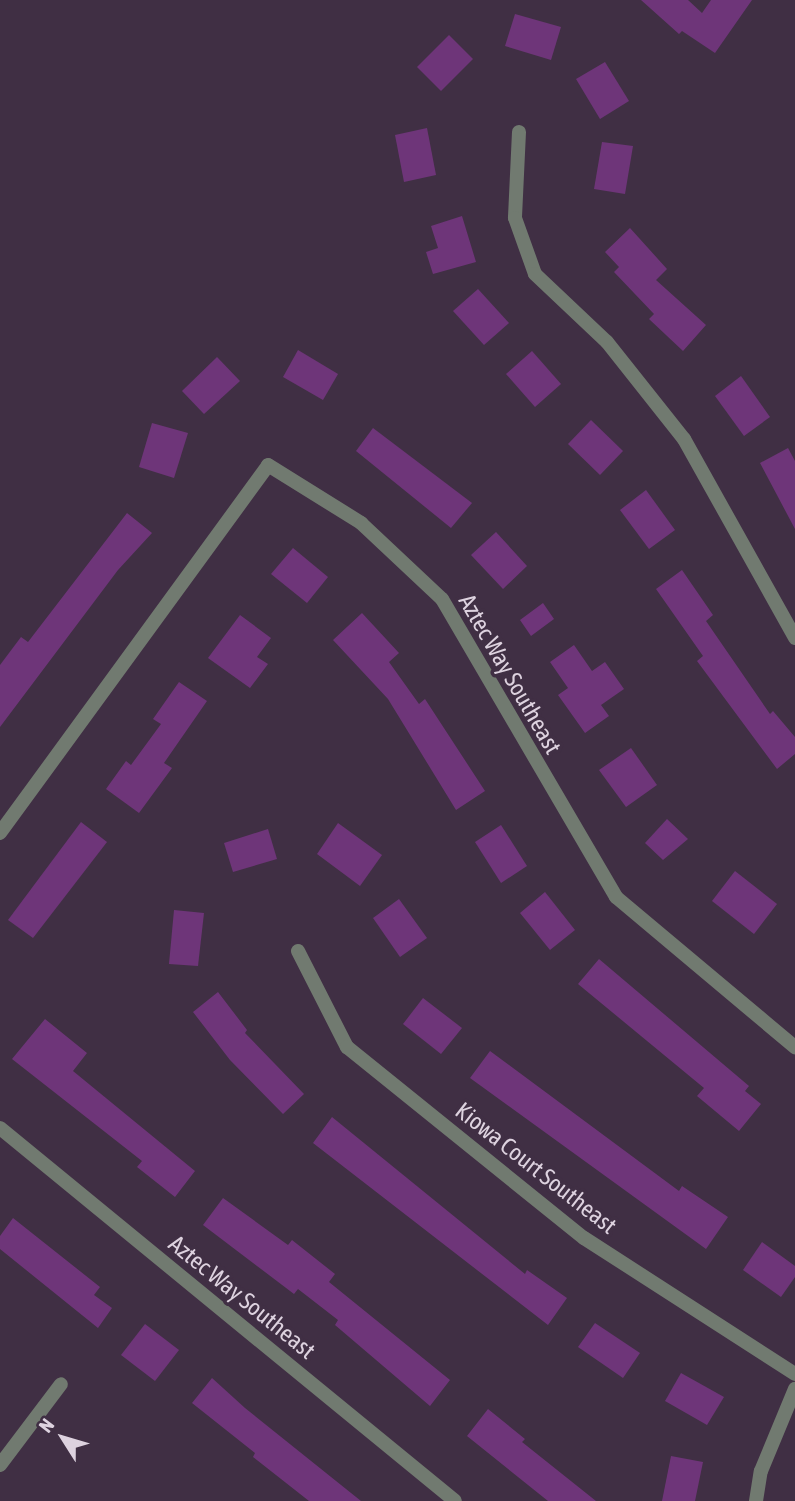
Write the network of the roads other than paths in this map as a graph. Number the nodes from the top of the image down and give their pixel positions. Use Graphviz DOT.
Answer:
graph roads {
  1 [pos="519,132"];
  2 [pos="795,638"];
  3 [pos="0,833"];
  4 [pos="298,951"];
  5 [pos="795,1047"];
  6 [pos="0,1128"];
  7 [pos="795,1374"];
  8 [pos="61,1384"];
  9 [pos="795,1389"];
  10 [pos="0,1465"];
  11 [pos="455,1501"];
  12 [pos="756,1501"];
  1 -- 2 [label="street"];
  3 -- 5 [label="street, Aztec Way Southeast"];
  4 -- 7 [label="street, Kiowa Court Southeast"];
  6 -- 11 [label="street, Aztec Way Southeast"];
  8 -- 10 [label="street"];
  9 -- 12 [label="street"];
}
